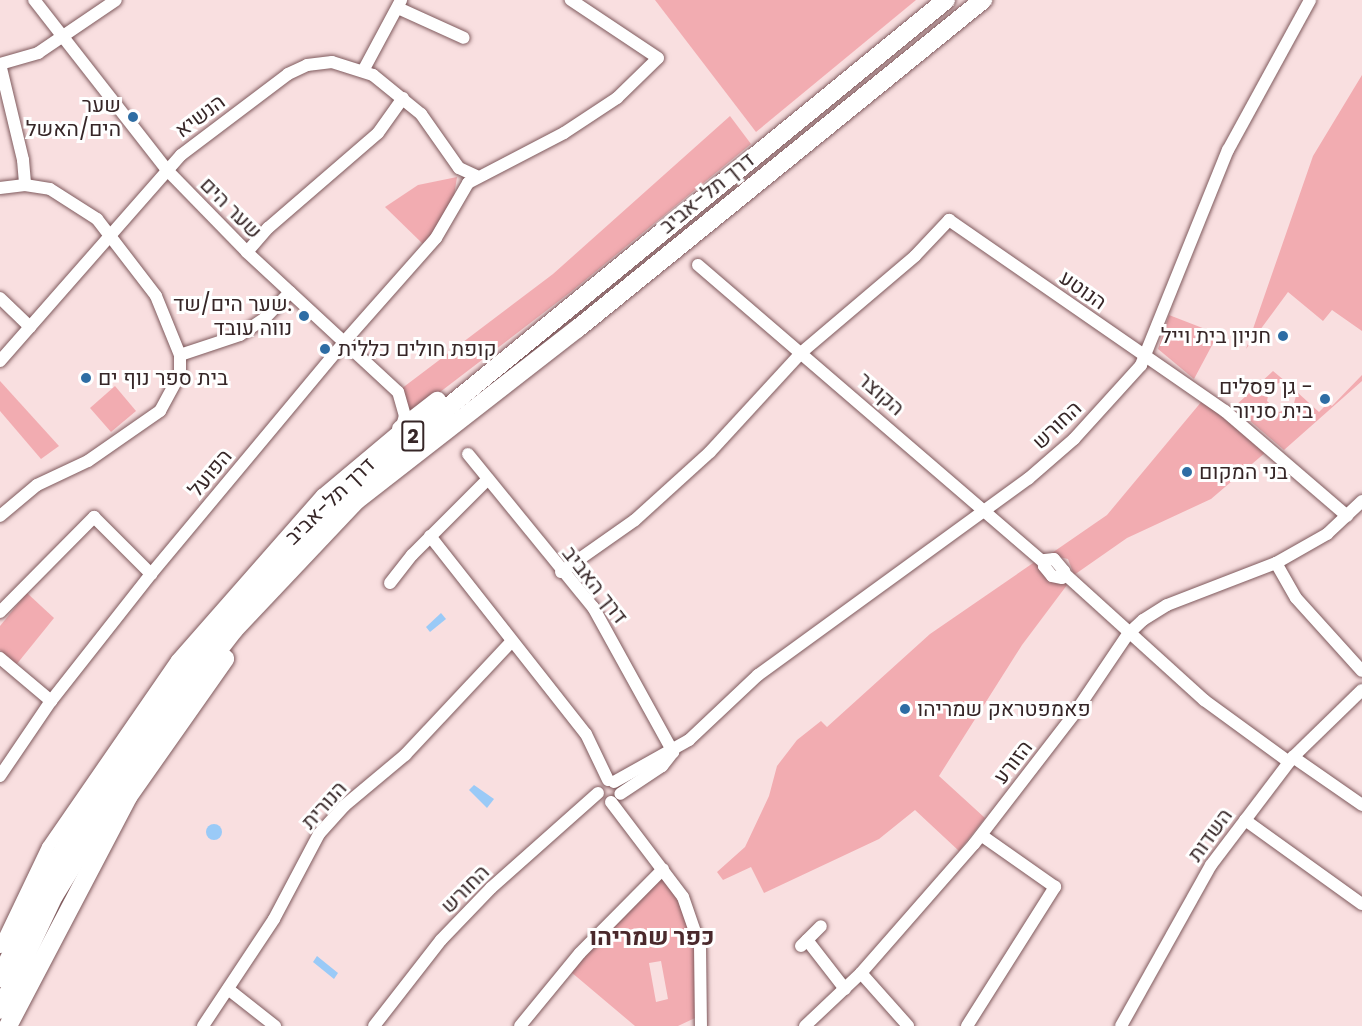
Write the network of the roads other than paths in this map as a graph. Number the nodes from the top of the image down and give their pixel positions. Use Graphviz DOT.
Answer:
graph roads {
  1 [pos="34,0"];
  2 [pos="116,0"];
  3 [pos="571,0"];
  4 [pos="946,0"];
  5 [pos="983,0"];
  6 [pos="1310,0"];
  7 [pos="399,4"];
  8 [pos="64,38"];
  9 [pos="464,38"];
  10 [pos="0,64"];
  11 [pos="363,71"];
  12 [pos="403,98"];
  13 [pos="798,120"];
  14 [pos="459,168"];
  15 [pos="167,170"];
  16 [pos="476,176"];
  17 [pos="25,185"];
  18 [pos="0,188"];
  19 [pos="457,201"];
  20 [pos="113,235"];
  21 [pos="248,252"];
  22 [pos="698,265"];
  23 [pos="290,292"];
  24 [pos="0,298"];
  25 [pos="30,327"];
  26 [pos="344,342"];
  27 [pos="802,351"];
  28 [pos="180,355"];
  29 [pos="1146,359"];
  30 [pos="0,361"];
  31 [pos="401,429"];
  32 [pos="468,454"];
  33 [pos="486,480"];
  34 [pos="1362,501"];
  35 [pos="986,510"];
  36 [pos="0,516"];
  37 [pos="1347,516"];
  38 [pos="430,536"];
  39 [pos="1276,563"];
  40 [pos="294,568"];
  41 [pos="561,572"];
  42 [pos="151,574"];
  43 [pos="390,583"];
  44 [pos="0,612"];
  45 [pos="1128,634"];
  46 [pos="512,641"];
  47 [pos="0,658"];
  48 [pos="1362,671"];
  49 [pos="1362,690"];
  50 [pos="51,701"];
  51 [pos="673,752"];
  52 [pos="1291,759"];
  53 [pos="0,775"];
  54 [pos="611,781"];
  55 [pos="598,793"];
  56 [pos="615,798"];
  57 [pos="1362,805"];
  58 [pos="1245,820"];
  59 [pos="981,835"];
  60 [pos="663,868"];
  61 [pos="1362,904"];
  62 [pos="821,926"];
  63 [pos="0,947"];
  64 [pos="861,973"];
  65 [pos="0,978"];
  66 [pos="228,989"];
  67 [pos="844,989"];
  68 [pos="0,1010"];
  69 [pos="8,1026"];
  70 [pos="203,1026"];
  71 [pos="275,1026"];
  72 [pos="374,1026"];
  73 [pos="520,1026"];
  74 [pos="701,1026"];
  75 [pos="805,1026"];
  76 [pos="908,1026"];
  77 [pos="967,1026"];
  78 [pos="1121,1026"];
  1 -- 8 [label="street, שער הים"];
  2 -- 8 [label="street"];
  3 -- 16 [label="street, הפועל"];
  4 -- 13 [label="highway, דרך תל-אביב / 2"];
  5 -- 40 [label="highway, דרך תל-אביב / 2"];
  6 -- 29 [label="street, החורש"];
  7 -- 9 [label="street"];
  7 -- 11 [label="street"];
  8 -- 10 [label="street"];
  8 -- 15 [label="street, שער הים"];
  10 -- 17 [label="street"];
  11 -- 12 [label="street, הנשיא"];
  11 -- 15 [label="street, הנשיא"];
  12 -- 14 [label="street, הנשיא"];
  12 -- 21 [label="street"];
  13 -- 31 [label="highway"];
  13 -- 65 [label="highway, דרך תל-אביב / 2"];
  14 -- 16 [label="street"];
  14 -- 19 [label="street, הפועל"];
  15 -- 20 [label="street, הנשיא"];
  15 -- 21 [label="street, שער הים"];
  16 -- 19 [label="street, הפועל"];
  17 -- 18 [label="street"];
  17 -- 20 [label="street"];
  19 -- 26 [label="street, הפועל"];
  20 -- 25 [label="street, הנשיא"];
  20 -- 28 [label="street"];
  21 -- 23 [label="street, שער הים"];
  22 -- 27 [label="street, הקוצר"];
  23 -- 26 [label="street, שער הים"];
  23 -- 28 [label="street"];
  24 -- 25 [label="street"];
  25 -- 30 [label="street, הנשיא"];
  26 -- 31 [label="street, שער הים"];
  26 -- 42 [label="street, הפועל"];
  27 -- 29 [label="street, הנוטע"];
  27 -- 35 [label="street, הקוצר"];
  27 -- 41 [label="street"];
  28 -- 36 [label="street"];
  29 -- 35 [label="street, החורש"];
  29 -- 37 [label="street, הנוטע"];
  31 -- 63 [label="street"];
  32 -- 33 [label="street, דרך האביב"];
  33 -- 38 [label="street"];
  33 -- 41 [label="street, דרך האביב"];
  34 -- 37 [label="street, הזורע"];
  35 -- 45 [label="street, הקוצר"];
  35 -- 51 [label="street, החורש"];
  37 -- 39 [label="street, הזורע"];
  38 -- 43 [label="street"];
  38 -- 46 [label="street"];
  39 -- 45 [label="street, הזורע"];
  39 -- 48 [label="street"];
  40 -- 68 [label="highway, דרך תל-אביב / 2"];
  40 -- 69 [label="highway"];
  41 -- 51 [label="street, דרך האביב"];
  42 -- 44 [label="street"];
  42 -- 50 [label="street, הפועל"];
  45 -- 52 [label="street"];
  45 -- 59 [label="street, הזורע"];
  46 -- 54 [label="street"];
  46 -- 66 [label="street, הנורית"];
  47 -- 50 [label="street"];
  49 -- 52 [label="street, השדות"];
  50 -- 53 [label="street, הפועל"];
  51 -- 54 [label="street, החורש"];
  51 -- 56 [label="street, החורש"];
  52 -- 57 [label="street"];
  52 -- 58 [label="street, השדות"];
  54 -- 55 [label="street, החורש"];
  54 -- 56 [label="street"];
  55 -- 56 [label="street"];
  55 -- 72 [label="street, החורש"];
  56 -- 60 [label="street"];
  58 -- 61 [label="street"];
  58 -- 78 [label="street, השדות"];
  59 -- 64 [label="street, הזורע"];
  59 -- 77 [label="street"];
  60 -- 73 [label="street"];
  60 -- 74 [label="street"];
  62 -- 67 [label="street"];
  64 -- 67 [label="street, הזורע"];
  64 -- 76 [label="street"];
  66 -- 70 [label="street, הנורית"];
  66 -- 71 [label="street"];
  67 -- 75 [label="street, הזורע"];
}
